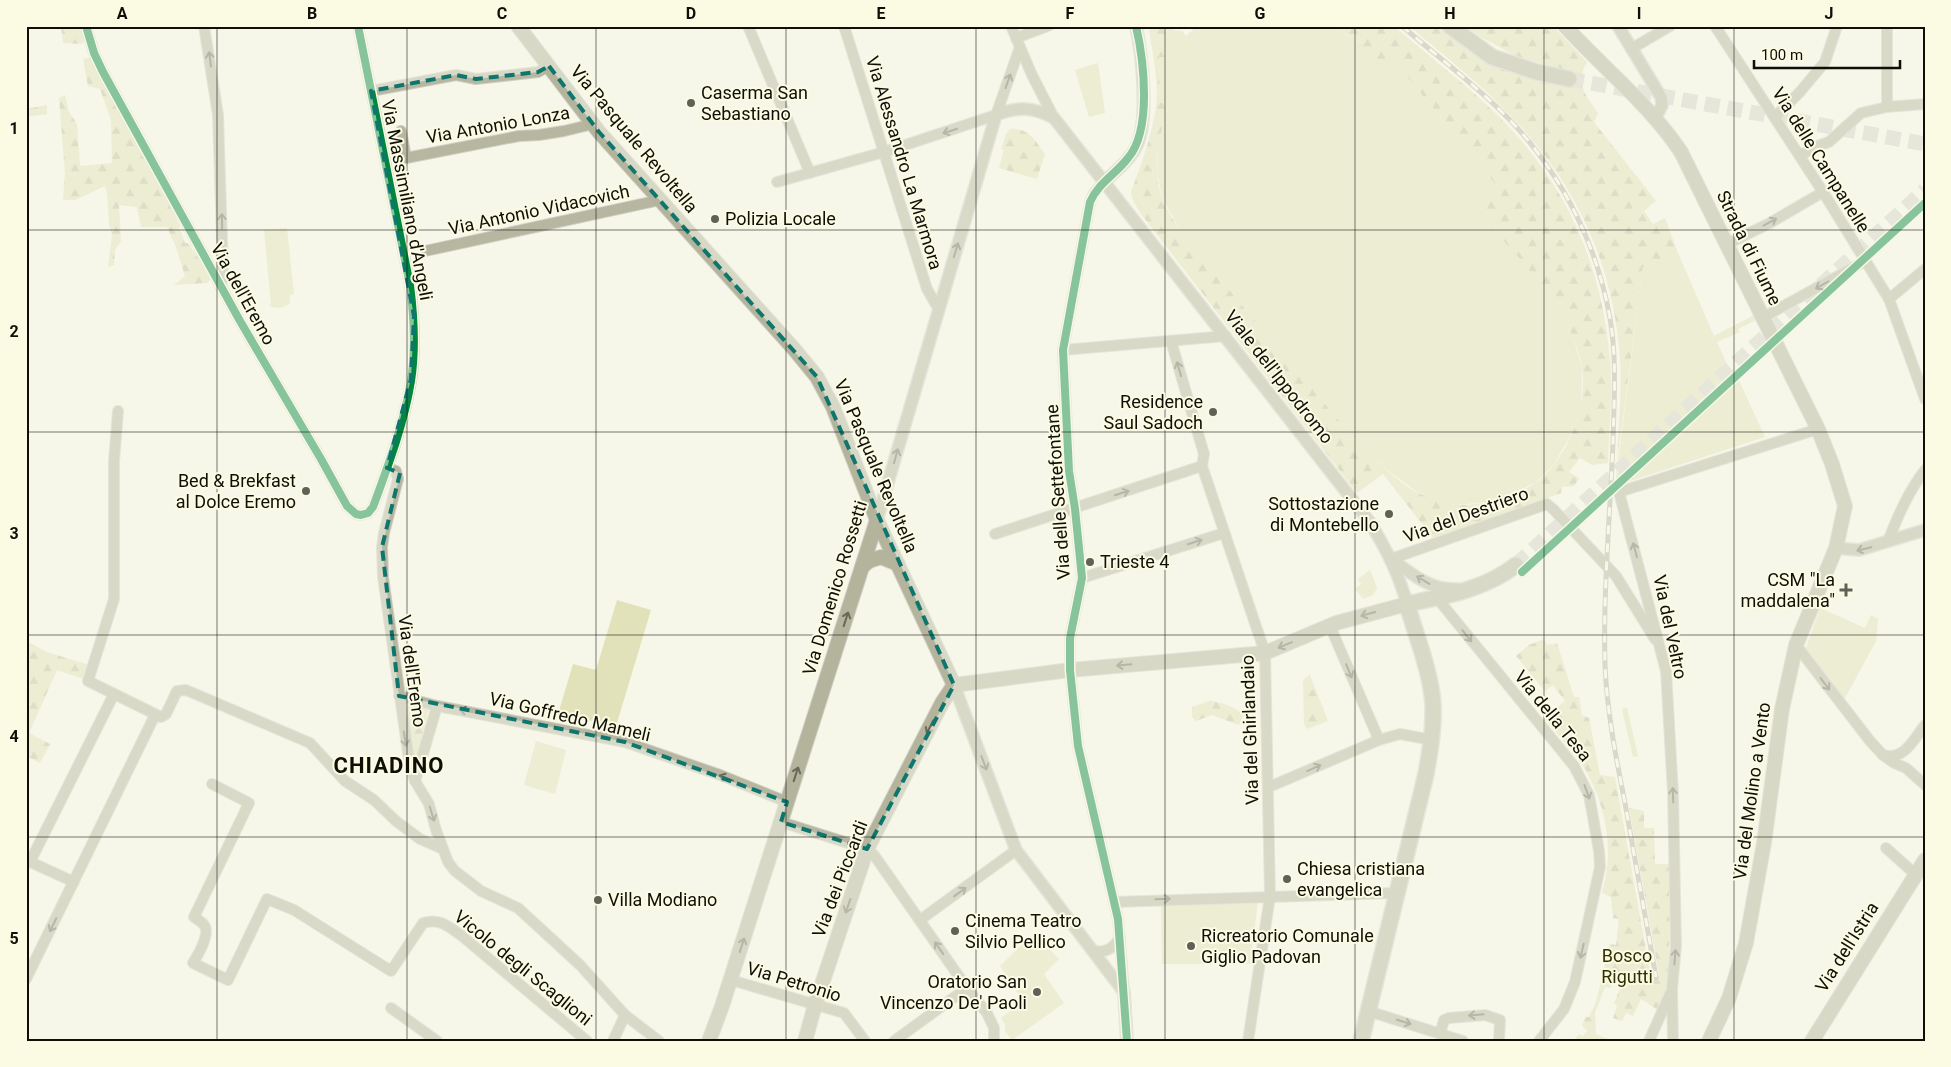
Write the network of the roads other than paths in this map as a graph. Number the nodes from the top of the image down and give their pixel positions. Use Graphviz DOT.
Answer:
graph roads {
  1 [pos="86,26"];
  2 [pos="204,26"];
  3 [pos="358,26"];
  4 [pos="518,26"];
  5 [pos="748,26"];
  6 [pos="844,26"];
  7 [pos="1011,26"];
  8 [pos="1048,26"];
  9 [pos="1136,26"];
  10 [pos="1450,26"];
  11 [pos="1565,26"];
  12 [pos="1618,26"];
  13 [pos="1670,26"];
  14 [pos="1715,26"];
  15 [pos="1837,26"];
  16 [pos="1887,26"];
  17 [pos="1018,43"];
  18 [pos="1631,49"];
  19 [pos="548,66"];
  20 [pos="1569,79"];
  21 [pos="371,91"];
  22 [pos="1925,104"];
  23 [pos="1887,107"];
  24 [pos="996,115"];
  25 [pos="1656,117"];
  26 [pos="1775,117"];
  27 [pos="1054,118"];
  28 [pos="593,124"];
  29 [pos="401,131"];
  30 [pos="884,152"];
  31 [pos="1800,156"];
  32 [pos="810,173"];
  33 [pos="777,182"];
  34 [pos="1104,182"];
  35 [pos="1823,192"];
  36 [pos="660,200"];
  37 [pos="1727,244"];
  38 [pos="425,251"];
  39 [pos="1865,261"];
  40 [pos="1925,269"];
  41 [pos="221,287"];
  42 [pos="1889,299"];
  43 [pos="938,308"];
  44 [pos="1762,318"];
  45 [pos="1226,336"];
  46 [pos="1171,341"];
  47 [pos="1063,350"];
  48 [pos="1925,399"];
  49 [pos="118,411"];
  50 [pos="1818,429"];
  51 [pos="1202,466"];
  52 [pos="387,468"];
  53 [pos="1925,470"];
  54 [pos="1075,509"];
  55 [pos="877,520"];
  56 [pos="1925,530"];
  57 [pos="1224,533"];
  58 [pos="995,534"];
  59 [pos="1888,542"];
  60 [pos="1836,548"];
  61 [pos="1391,559"];
  62 [pos="898,564"];
  63 [pos="1516,565"];
  64 [pos="862,567"];
  65 [pos="1082,578"];
  66 [pos="1486,584"];
  67 [pos="1437,598"];
  68 [pos="1407,604"];
  69 [pos="1330,626"];
  70 [pos="1796,645"];
  71 [pos="1661,648"];
  72 [pos="1265,652"];
  73 [pos="1070,670"];
  74 [pos="954,685"];
  75 [pos="114,694"];
  76 [pos="399,696"];
  77 [pos="437,706"];
  78 [pos="156,715"];
  79 [pos="1925,725"];
  80 [pos="1379,740"];
  81 [pos="1432,740"];
  82 [pos="1905,751"];
  83 [pos="1884,755"];
  84 [pos="1906,768"];
  85 [pos="415,781"];
  86 [pos="212,784"];
  87 [pos="1925,785"];
  88 [pos="1269,787"];
  89 [pos="787,802"];
  90 [pos="781,822"];
  91 [pos="1886,848"];
  92 [pos="443,849"];
  93 [pos="867,849"];
  94 [pos="1016,850"];
  95 [pos="1925,860"];
  96 [pos="28,861"];
  97 [pos="1915,874"];
  98 [pos="74,882"];
  99 [pos="1396,893"];
  100 [pos="1270,896"];
  101 [pos="1114,902"];
  102 [pos="920,920"];
  103 [pos="1120,938"];
  104 [pos="1094,951"];
  105 [pos="26,979"];
  106 [pos="731,980"];
  107 [pos="967,988"];
  108 [pos="1672,989"];
  109 [pos="1124,992"];
  110 [pos="815,1005"];
  111 [pos="391,1008"];
  112 [pos="1368,1011"];
  113 [pos="625,1015"];
  114 [pos="1440,1034"];
  115 [pos="438,1041"];
  116 [pos="587,1041"];
  117 [pos="613,1041"];
  118 [pos="659,1041"];
  119 [pos="709,1041"];
  120 [pos="805,1041"];
  121 [pos="865,1041"];
  122 [pos="894,1041"];
  123 [pos="994,1041"];
  124 [pos="1127,1041"];
  125 [pos="1248,1041"];
  126 [pos="1361,1041"];
  127 [pos="1463,1041"];
  128 [pos="1499,1041"];
  129 [pos="1539,1041"];
  130 [pos="1650,1041"];
  131 [pos="1673,1041"];
  132 [pos="1709,1041"];
  133 [pos="1812,1041"];
  1 -- 41 [label="street, Via dell'Eremo"];
  41 -- 2 [label="street, one-way"];
  3 -- 21 [label="street, Via Massimiliano d'Angeli"];
  4 -- 19 [label="main road, Via Pasquale Revoltella"];
  5 -- 32 [label="street"];
  6 -- 30 [label="street, Via Alessandro La Marmora"];
  7 -- 17 [label="street"];
  8 -- 17 [label="street"];
  9 -- 34 [label="street"];
  10 -- 20 [label="main road"];
  11 -- 25 [label="main road, Strada di Fiume"];
  12 -- 18 [label="street"];
  13 -- 18 [label="street"];
  14 -- 26 [label="street, Via delle Campanelle"];
  15 -- 26 [label="street"];
  16 -- 23 [label="street"];
  24 -- 17 [label="street, one-way"];
  17 -- 27 [label="street"];
  18 -- 25 [label="street"];
  19 -- 21 [label="street"];
  19 -- 28 [label="main road, Via Pasquale Revoltella"];
  21 -- 52 [label="street, Via Massimiliano d'Angeli"];
  22 -- 23 [label="street"];
  23 -- 31 [label="street"];
  24 -- 27 [label="street"];
  24 -- 30 [label="street, one-way"];
  43 -- 24 [label="street, Via Domenico Rossetti, one-way"];
  25 -- 37 [label="main road, Strada di Fiume"];
  26 -- 31 [label="street, Via delle Campanelle"];
  27 -- 34 [label="street, Viale dell'Ippodromo"];
  28 -- 29 [label="street, Via Antonio Lonza"];
  28 -- 36 [label="main road, Via Pasquale Revoltella"];
  30 -- 32 [label="street"];
  30 -- 43 [label="street, Via Alessandro La Marmora"];
  31 -- 35 [label="street, Via delle Campanelle"];
  32 -- 33 [label="street"];
  34 -- 45 [label="street, Viale dell'Ippodromo"];
  34 -- 47 [label="street, Via delle Settefontane"];
  37 -- 35 [label="street, one-way"];
  35 -- 39 [label="street, Via delle Campanelle"];
  36 -- 38 [label="street, Via Antonio Vidacovich"];
  36 -- 55 [label="main road, Via Pasquale Revoltella"];
  37 -- 44 [label="main road, Strada di Fiume"];
  39 -- 42 [label="street, Via delle Campanelle"];
  39 -- 44 [label="street, one-way"];
  40 -- 42 [label="street"];
  41 -- 52 [label="street, Via dell'Eremo"];
  42 -- 48 [label="street, Via delle Campanelle"];
  55 -- 43 [label="street, Via Domenico Rossetti, one-way"];
  44 -- 50 [label="main road, Strada di Fiume"];
  45 -- 46 [label="street"];
  45 -- 61 [label="street, Viale dell'Ippodromo"];
  46 -- 47 [label="street"];
  51 -- 46 [label="street, Via del Ghirlandaio, one-way"];
  47 -- 54 [label="street, Via delle Settefontane"];
  49 -- 75 [label="street"];
  50 -- 60 [label="main road, Strada di Fiume"];
  71 -- 50 [label="street, Via del Veltro, one-way"];
  54 -- 51 [label="street, one-way"];
  51 -- 57 [label="street, Via del Ghirlandaio"];
  52 -- 76 [label="street, Via dell'Eremo"];
  53 -- 59 [label="street"];
  54 -- 58 [label="street"];
  54 -- 65 [label="street, Via delle Settefontane"];
  55 -- 62 [label="main road, Via Pasquale Revoltella"];
  55 -- 64 [label="main road, Via Domenico Rossetti"];
  56 -- 59 [label="street"];
  65 -- 57 [label="street, one-way"];
  57 -- 72 [label="street, Via del Ghirlandaio"];
  59 -- 60 [label="street, one-way"];
  60 -- 70 [label="main road, Via del Molino a Vento"];
  66 -- 61 [label="street, one-way"];
  61 -- 68 [label="street, Viale dell'Ippodromo"];
  61 -- 71 [label="street, Via del Destriero"];
  62 -- 64 [label="main road"];
  62 -- 74 [label="main road, Via Pasquale Revoltella"];
  63 -- 66 [label="main road"];
  89 -- 64 [label="main road, Via Domenico Rossetti, one-way"];
  65 -- 73 [label="street, Via delle Settefontane"];
  66 -- 67 [label="main road"];
  67 -- 68 [label="main road"];
  67 -- 129 [label="street, Via della Tesa, one-way"];
  68 -- 69 [label="main road, one-way"];
  68 -- 81 [label="main road"];
  69 -- 72 [label="main road, one-way"];
  69 -- 80 [label="street, one-way"];
  70 -- 83 [label="street, one-way"];
  70 -- 132 [label="main road, Via del Molino a Vento"];
  108 -- 71 [label="street, Via del Veltro, one-way"];
  72 -- 73 [label="main road, one-way"];
  72 -- 88 [label="street, Via del Ghirlandaio"];
  73 -- 74 [label="main road"];
  73 -- 101 [label="street, Via delle Settefontane"];
  74 -- 93 [label="main road, Via dei Piccardi, one-way"];
  74 -- 94 [label="street, Via Pasquale Revoltella, one-way"];
  75 -- 78 [label="street"];
  75 -- 96 [label="street"];
  76 -- 77 [label="street, Via Goffredo Mameli"];
  76 -- 85 [label="street, Via dell'Eremo, one-way"];
  77 -- 85 [label="street"];
  89 -- 77 [label="street, Via Goffredo Mameli, one-way"];
  78 -- 92 [label="street"];
  78 -- 98 [label="street"];
  79 -- 82 [label="street"];
  80 -- 81 [label="street"];
  88 -- 80 [label="street, one-way"];
  81 -- 99 [label="main road"];
  82 -- 83 [label="street"];
  82 -- 84 [label="street"];
  83 -- 84 [label="street"];
  84 -- 87 [label="street"];
  85 -- 92 [label="street, Via dell'Eremo, one-way"];
  86 -- 116 [label="street, Vicolo degli Scaglioni"];
  88 -- 100 [label="street, Via del Ghirlandaio"];
  89 -- 90 [label="main road, Via Domenico Rossetti"];
  90 -- 93 [label="street"];
  106 -- 90 [label="main road, Via Domenico Rossetti, one-way"];
  91 -- 97 [label="street"];
  92 -- 113 [label="street, Via dell'Eremo"];
  93 -- 102 [label="street"];
  93 -- 110 [label="main road, Via dei Piccardi, one-way"];
  102 -- 94 [label="street, one-way"];
  94 -- 104 [label="street, Via Pasquale Revoltella"];
  95 -- 97 [label="main road, Via dell'Istria"];
  96 -- 98 [label="street"];
  97 -- 133 [label="main road, Via dell'Istria"];
  98 -- 105 [label="street, one-way"];
  99 -- 100 [label="street"];
  99 -- 112 [label="main road"];
  101 -- 100 [label="street, one-way"];
  100 -- 125 [label="street, Via del Ghirlandaio"];
  101 -- 103 [label="street, Via delle Settefontane"];
  107 -- 102 [label="street, one-way"];
  103 -- 104 [label="street"];
  103 -- 109 [label="street, Via delle Settefontane"];
  104 -- 109 [label="street, Via Pasquale Revoltella"];
  106 -- 110 [label="street, Via Petronio"];
  106 -- 119 [label="main road, Via Domenico Rossetti"];
  107 -- 122 [label="street"];
  107 -- 123 [label="street"];
  108 -- 130 [label="street"];
  108 -- 131 [label="street, Via del Veltro"];
  109 -- 124 [label="street, Via delle Settefontane"];
  110 -- 120 [label="main road, Via dei Piccardi"];
  110 -- 121 [label="street, Via Petronio"];
  111 -- 115 [label="street"];
  112 -- 114 [label="street, one-way"];
  112 -- 126 [label="main road"];
  113 -- 117 [label="street"];
  113 -- 118 [label="street, Via dell'Eremo"];
  114 -- 127 [label="street"];
  128 -- 114 [label="street, one-way"];
}
